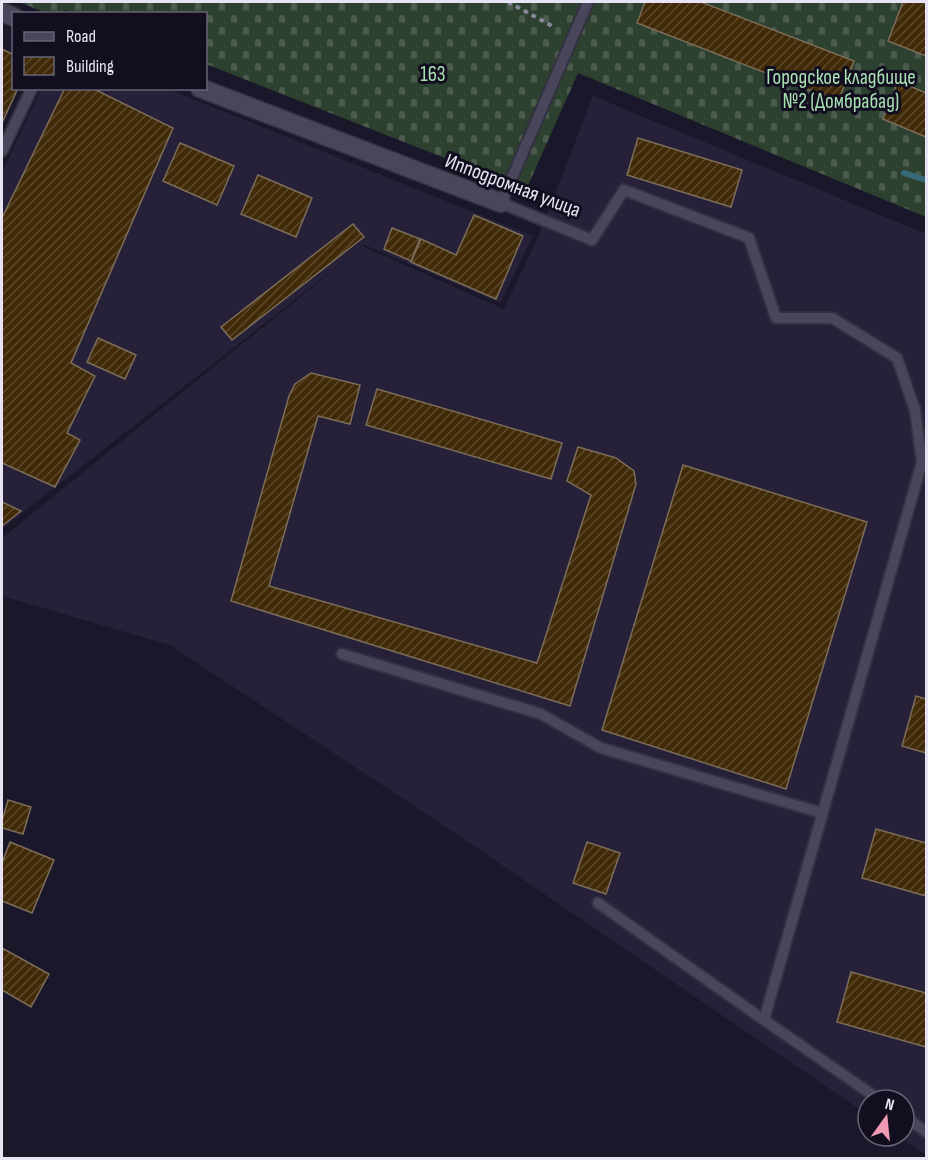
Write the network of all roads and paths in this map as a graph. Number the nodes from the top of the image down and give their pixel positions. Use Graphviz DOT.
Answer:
graph roads {
  1 [pos="508,2"];
  2 [pos="588,2"];
  3 [pos="554,27"];
  4 [pos="31,90"];
  5 [pos="205,90"];
  6 [pos="2,151"];
  7 [pos="501,203"];
  8 [pos="924,463"];
  9 [pos="342,654"];
  10 [pos="822,813"];
  11 [pos="598,903"];
  12 [pos="764,1020"];
  13 [pos="863,1088"];
  1 -- 3 [label="path"];
  2 -- 7 [label="lane"];
  4 -- 6 [label="lane"];
  5 -- 7 [label="street, Ипподромная улица"];
  7 -- 8 [label="lane, Ипподромная улица"];
  8 -- 10 [label="lane"];
  9 -- 10 [label="lane"];
  10 -- 12 [label="lane"];
  11 -- 12 [label="lane"];
  12 -- 13 [label="lane"];
}
